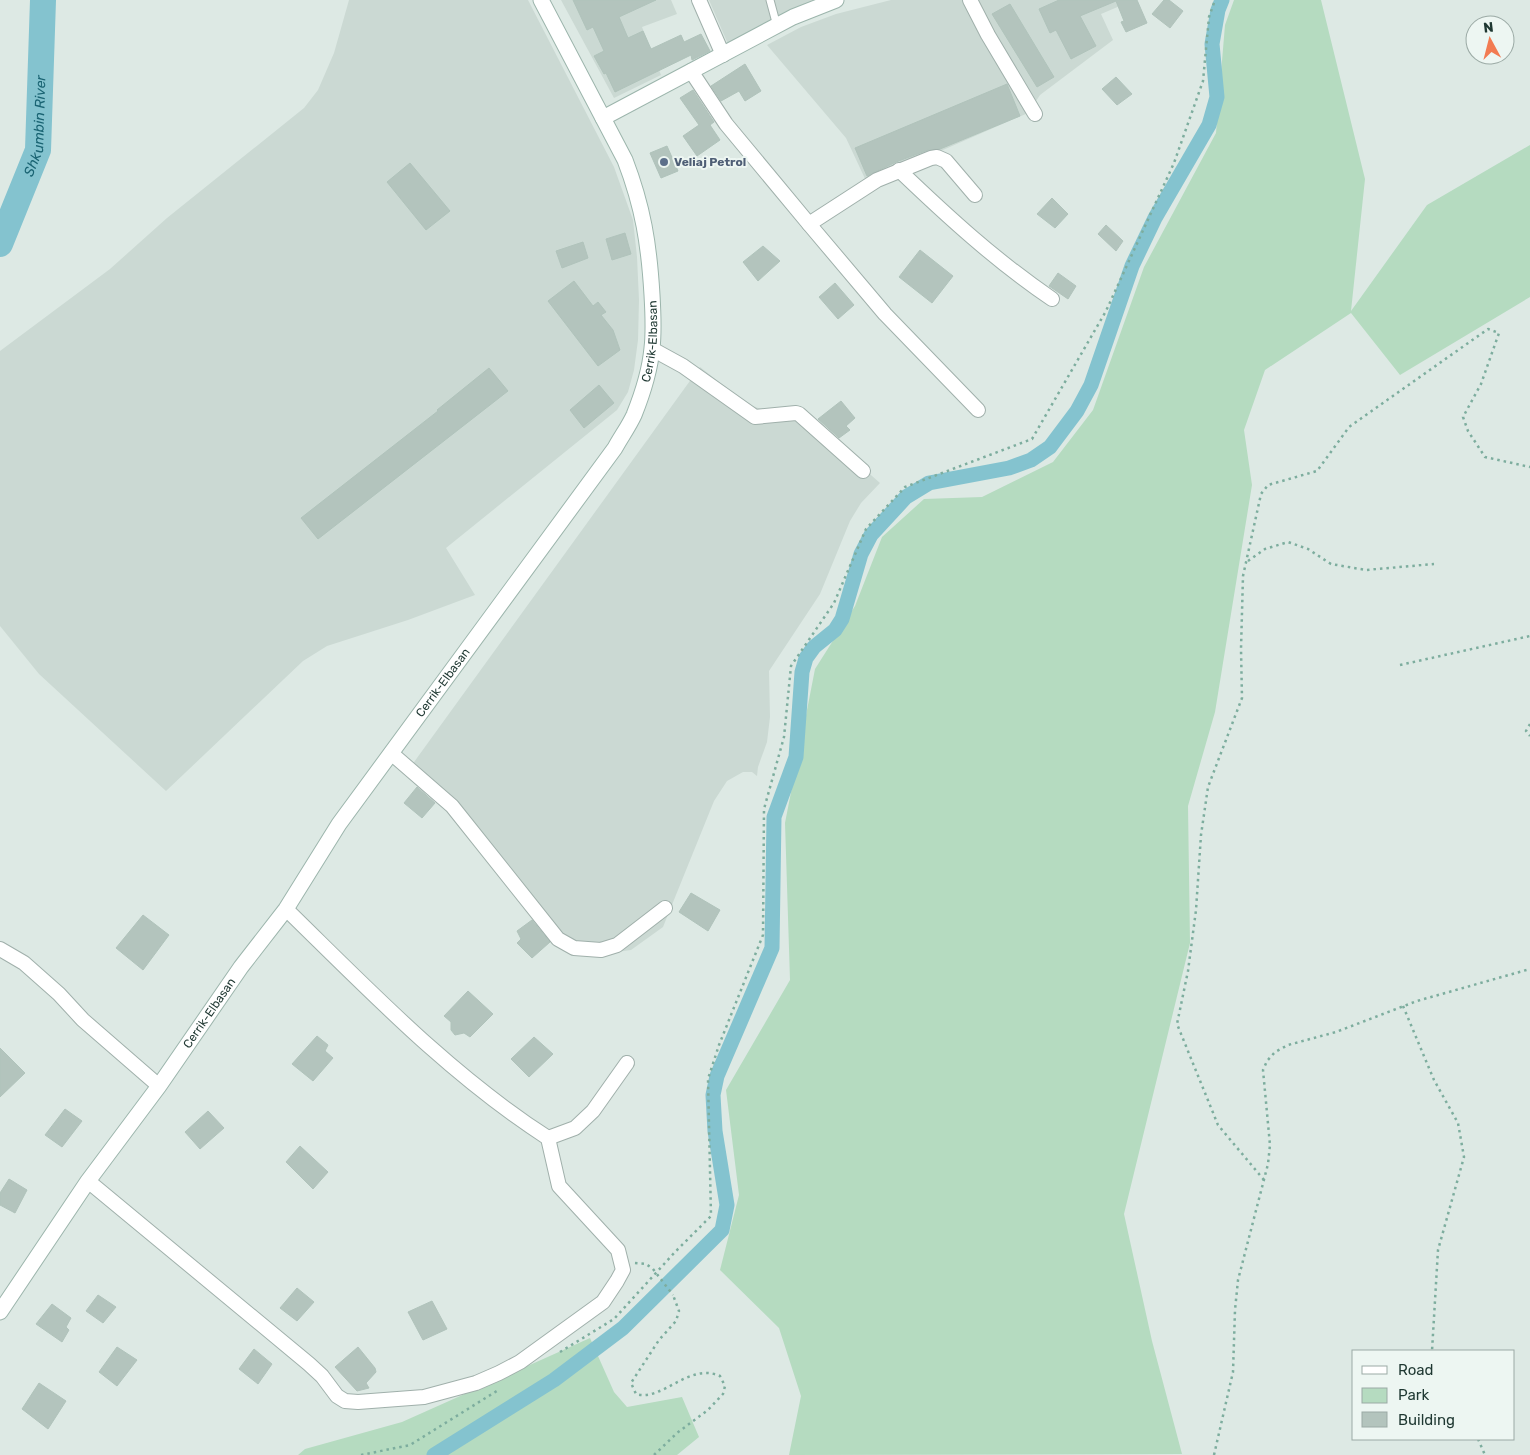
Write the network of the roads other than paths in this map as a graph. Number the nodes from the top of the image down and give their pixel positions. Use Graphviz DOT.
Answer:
graph roads {
  1 [pos="541,0"];
  2 [pos="699,0"];
  3 [pos="770,0"];
  4 [pos="836,0"];
  5 [pos="970,0"];
  6 [pos="777,26"];
  7 [pos="723,55"];
  8 [pos="691,71"];
  9 [pos="1035,114"];
  10 [pos="603,118"];
  11 [pos="899,170"];
  12 [pos="975,195"];
  13 [pos="809,224"];
  14 [pos="1052,299"];
  15 [pos="652,349"];
  16 [pos="978,410"];
  17 [pos="863,471"];
  18 [pos="391,753"];
  19 [pos="665,908"];
  20 [pos="286,909"];
  21 [pos="0,949"];
  22 [pos="627,1063"];
  23 [pos="159,1086"];
  24 [pos="548,1138"];
  25 [pos="88,1181"];
  26 [pos="0,1312"];
  1 -- 10 [label="main road, Cerrik-Elbasan"];
  2 -- 7 [label="street"];
  3 -- 6 [label="lane"];
  4 -- 6 [label="main road"];
  5 -- 9 [label="street"];
  6 -- 7 [label="main road"];
  7 -- 8 [label="main road"];
  8 -- 10 [label="main road"];
  8 -- 13 [label="street"];
  10 -- 15 [label="main road, Cerrik-Elbasan"];
  11 -- 12 [label="street"];
  11 -- 13 [label="street"];
  11 -- 14 [label="street"];
  13 -- 16 [label="street"];
  15 -- 17 [label="street"];
  15 -- 18 [label="main road, Cerrik-Elbasan"];
  18 -- 19 [label="street"];
  18 -- 20 [label="main road, Cerrik-Elbasan"];
  20 -- 23 [label="main road, Cerrik-Elbasan"];
  20 -- 24 [label="street"];
  21 -- 23 [label="street"];
  22 -- 24 [label="street"];
  23 -- 25 [label="main road, Cerrik-Elbasan"];
  24 -- 25 [label="street"];
  25 -- 26 [label="main road, Cerrik-Elbasan"];
}
